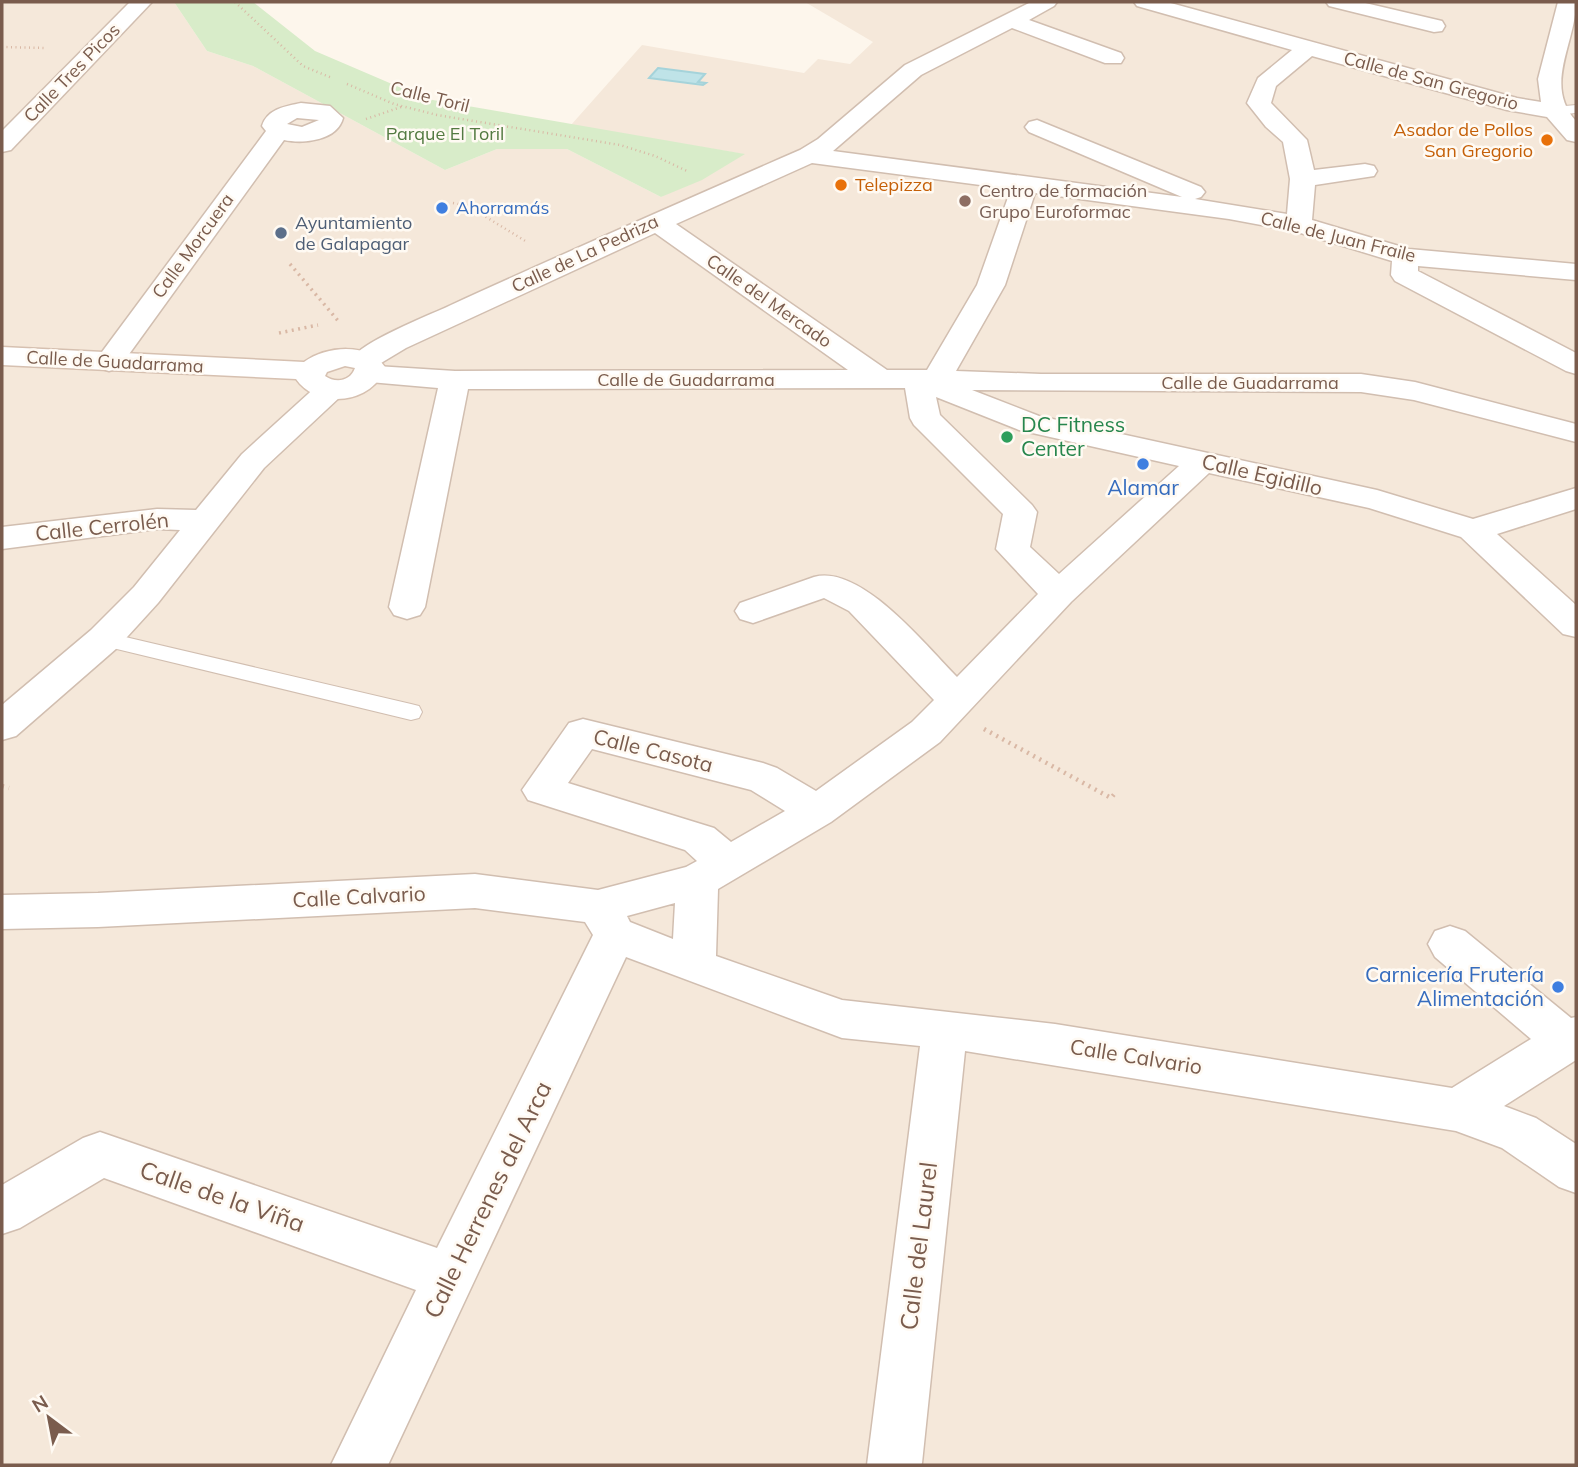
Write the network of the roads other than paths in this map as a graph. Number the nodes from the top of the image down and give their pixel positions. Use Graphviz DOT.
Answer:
graph roads {
  1 [pos="142,2"];
  2 [pos="1047,2"];
  3 [pos="1144,2"];
  4 [pos="1342,2"];
  5 [pos="1568,2"];
  6 [pos="1010,20"];
  7 [pos="1434,26"];
  8 [pos="1309,47"];
  9 [pos="1113,58"];
  10 [pos="1565,110"];
  11 [pos="1037,127"];
  12 [pos="278,131"];
  13 [pos="1576,135"];
  14 [pos="2,145"];
  15 [pos="809,155"];
  16 [pos="1365,170"];
  17 [pos="1303,179"];
  18 [pos="1026,182"];
  19 [pos="1229,211"];
  20 [pos="656,222"];
  21 [pos="1299,224"];
  22 [pos="1407,257"];
  23 [pos="1576,272"];
  24 [pos="2,356"];
  25 [pos="109,362"];
  26 [pos="1576,365"];
  27 [pos="367,368"];
  28 [pos="927,379"];
  29 [pos="455,380"];
  30 [pos="882,380"];
  31 [pos="321,381"];
  32 [pos="1576,399"];
  33 [pos="1576,414"];
  34 [pos="1576,433"];
  35 [pos="1202,462"];
  36 [pos="1576,498"];
  37 [pos="203,521"];
  38 [pos="1473,530"];
  39 [pos="2,538"];
  40 [pos="1059,594"];
  41 [pos="407,607"];
  42 [pos="753,611"];
  43 [pos="1576,625"];
  44 [pos="104,639"];
  45 [pos="954,705"];
  46 [pos="411,712"];
  47 [pos="2,726"];
  48 [pos="817,811"];
  49 [pos="713,872"];
  50 [pos="2,912"];
  51 [pos="607,921"];
  52 [pos="1450,944"];
  53 [pos="694,966"];
  54 [pos="944,1029"];
  55 [pos="1572,1039"];
  56 [pos="1457,1110"];
  57 [pos="1576,1171"];
  58 [pos="2,1211"];
  59 [pos="451,1278"];
  60 [pos="894,1463"];
  61 [pos="359,1465"];
  1 -- 14 [label="street, Calle Tres Picos"];
  2 -- 6 [label="street, Calle de La Pedriza"];
  3 -- 8 [label="street, Calle de San Gregorio"];
  4 -- 7 [label="street"];
  5 -- 10 [label="street, Calle de San Gregorio"];
  6 -- 9 [label="street"];
  6 -- 15 [label="street, Calle de La Pedriza"];
  8 -- 10 [label="street, Calle de San Gregorio"];
  8 -- 17 [label="street"];
  10 -- 13 [label="street"];
  11 -- 19 [label="street"];
  12 -- 25 [label="street, Calle Morcuera"];
  15 -- 18 [label="street, Calle de Juan Fraile"];
  15 -- 20 [label="street, Calle de La Pedriza"];
  16 -- 17 [label="street"];
  17 -- 21 [label="street"];
  18 -- 19 [label="street, Calle de Juan Fraile"];
  18 -- 28 [label="street"];
  19 -- 21 [label="street, Calle de Juan Fraile"];
  20 -- 27 [label="street, Calle de La Pedriza"];
  20 -- 30 [label="street, Calle del Mercado"];
  21 -- 22 [label="street, Calle de Juan Fraile"];
  22 -- 23 [label="street, Calle de Juan Fraile"];
  22 -- 26 [label="street"];
  24 -- 25 [label="street, Calle de Guadarrama"];
  25 -- 31 [label="street, Calle de Guadarrama"];
  27 -- 29 [label="street, Calle de Guadarrama"];
  27 -- 31 [label="street, Calle de La Pedriza"];
  28 -- 30 [label="street, Calle de Guadarrama"];
  28 -- 34 [label="street, Calle de Guadarrama"];
  28 -- 35 [label="street, Calle Egidillo"];
  28 -- 40 [label="street"];
  29 -- 30 [label="street, Calle de Guadarrama"];
  29 -- 41 [label="street"];
  31 -- 37 [label="street"];
  32 -- 33 [label="street"];
  35 -- 38 [label="street, Calle Egidillo"];
  35 -- 40 [label="street"];
  36 -- 38 [label="street"];
  37 -- 39 [label="street, Calle Cerrolén"];
  37 -- 44 [label="street"];
  38 -- 43 [label="street, Calle Egidillo"];
  40 -- 45 [label="street"];
  42 -- 45 [label="street"];
  44 -- 46 [label="lane"];
  44 -- 47 [label="street"];
  45 -- 48 [label="street"];
  48 -- 49 [label="street"];
  48 -- 49 [label="street, Calle Casota"];
  49 -- 51 [label="street"];
  49 -- 53 [label="street"];
  50 -- 51 [label="street, Calle Calvario"];
  51 -- 53 [label="street, Calle Calvario"];
  51 -- 59 [label="street, Calle Herrenes del Arca"];
  52 -- 55 [label="street"];
  53 -- 54 [label="street, Calle Calvario"];
  54 -- 56 [label="street, Calle Calvario"];
  54 -- 60 [label="street, Calle del Laurel"];
  55 -- 56 [label="street"];
  56 -- 57 [label="street, Calle Calvario"];
  58 -- 59 [label="street, Calle de la Viña"];
  59 -- 61 [label="street, Calle Herrenes del Arca"];
}
